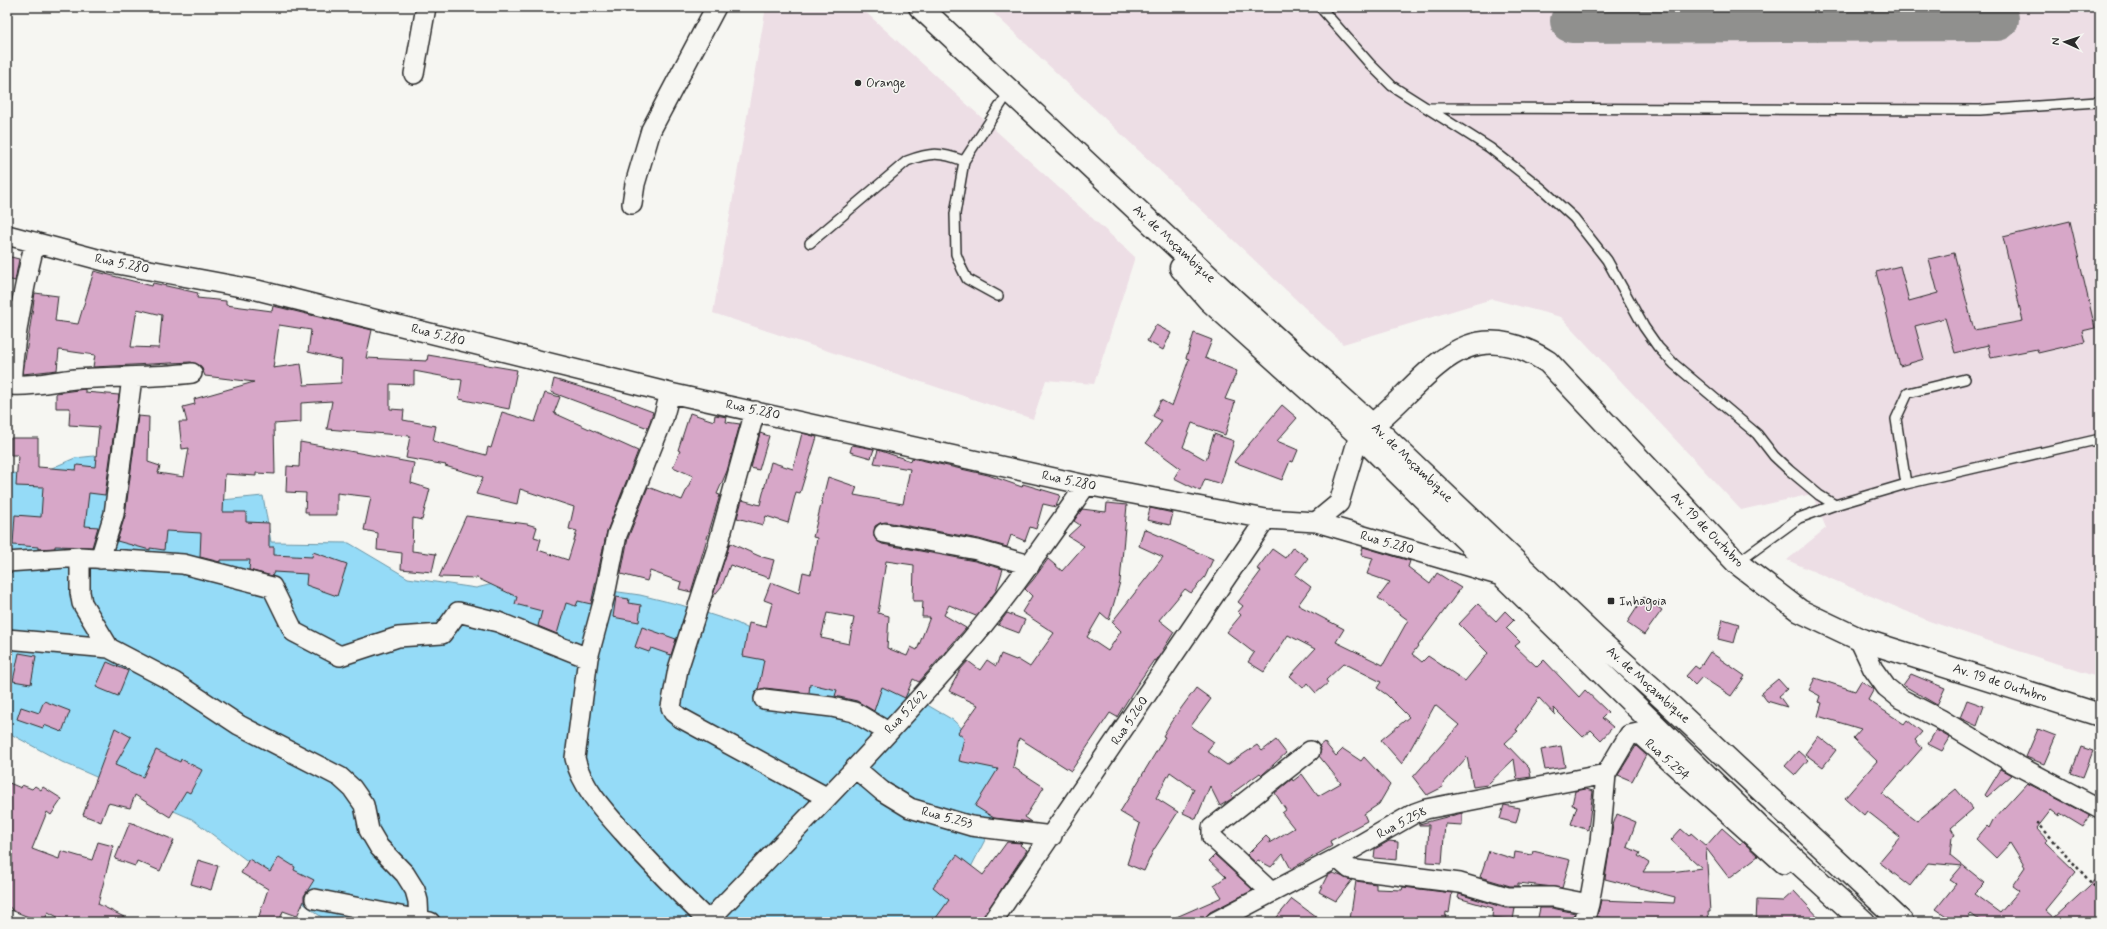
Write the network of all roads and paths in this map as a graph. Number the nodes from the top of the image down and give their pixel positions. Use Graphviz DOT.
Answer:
graph roads {
  1 [pos="426,7"];
  2 [pos="716,7"];
  3 [pos="903,7"];
  4 [pos="920,7"];
  5 [pos="1320,7"];
  6 [pos="414,74"];
  7 [pos="1003,101"];
  8 [pos="2097,102"];
  9 [pos="1426,108"];
  10 [pos="964,161"];
  11 [pos="632,204"];
  12 [pos="7,235"];
  13 [pos="35,242"];
  14 [pos="810,243"];
  15 [pos="998,296"];
  16 [pos="192,373"];
  17 [pos="132,378"];
  18 [pos="1966,379"];
  19 [pos="9,385"];
  20 [pos="670,393"];
  21 [pos="755,410"];
  22 [pos="1366,430"];
  23 [pos="2100,439"];
  24 [pos="1906,484"];
  25 [pos="1086,485"];
  26 [pos="1835,505"];
  27 [pos="1266,519"];
  28 [pos="1316,522"];
  29 [pos="884,533"];
  30 [pos="80,557"];
  31 [pos="100,559"];
  32 [pos="7,562"];
  33 [pos="1737,563"];
  34 [pos="1030,565"];
  35 [pos="1501,576"];
  36 [pos="1859,638"];
  37 [pos="7,639"];
  38 [pos="109,648"];
  39 [pos="588,658"];
  40 [pos="764,699"];
  41 [pos="2100,715"];
  42 [pos="888,732"];
  43 [pos="1310,751"];
  44 [pos="855,768"];
  45 [pos="1606,774"];
  46 [pos="826,797"];
  47 [pos="2100,809"];
  48 [pos="2037,822"];
  49 [pos="1052,836"];
  50 [pos="1337,858"];
  51 [pos="2100,890"];
  52 [pos="1272,892"];
  53 [pos="1837,898"];
  54 [pos="315,900"];
  55 [pos="1586,913"];
  56 [pos="423,921"];
  57 [pos="708,921"];
  58 [pos="992,922"];
  59 [pos="1215,922"];
  60 [pos="1864,922"];
  61 [pos="1902,922"];
  1 -- 6 [label="street"];
  2 -- 11 [label="street"];
  3 -- 7 [label="main road, Av. de Moçambique"];
  4 -- 22 [label="main road, Av. de Moçambique"];
  5 -- 9 [label="lane"];
  7 -- 10 [label="lane"];
  7 -- 22 [label="main road, Av. de Moçambique"];
  8 -- 9 [label="lane"];
  9 -- 26 [label="lane"];
  10 -- 14 [label="lane"];
  10 -- 15 [label="lane"];
  12 -- 13 [label="street, Rua 5.280"];
  13 -- 19 [label="street"];
  13 -- 20 [label="street, Rua 5.280"];
  16 -- 17 [label="street"];
  17 -- 19 [label="street"];
  17 -- 31 [label="street"];
  18 -- 24 [label="lane"];
  20 -- 21 [label="street, Rua 5.280"];
  20 -- 39 [label="street"];
  21 -- 25 [label="street, Rua 5.280"];
  21 -- 46 [label="street"];
  22 -- 28 [label="street"];
  22 -- 33 [label="main road, Av. 19 de Outubro"];
  22 -- 35 [label="main road, Av. de Moçambique"];
  22 -- 61 [label="main road, Av. de Moçambique"];
  23 -- 24 [label="lane"];
  24 -- 26 [label="lane"];
  25 -- 27 [label="street, Rua 5.280"];
  25 -- 34 [label="street, Rua 5.262"];
  26 -- 33 [label="lane"];
  27 -- 28 [label="street, Rua 5.280"];
  27 -- 49 [label="street, Rua 5.260"];
  28 -- 35 [label="street, Rua 5.280"];
  29 -- 34 [label="street"];
  30 -- 31 [label="street"];
  30 -- 32 [label="street"];
  30 -- 38 [label="street"];
  31 -- 39 [label="street"];
  33 -- 36 [label="main road, Av. 19 de Outubro"];
  34 -- 42 [label="street, Rua 5.262"];
  35 -- 53 [label="main road, Av. de Moçambique"];
  36 -- 41 [label="main road, Av. 19 de Outubro"];
  36 -- 47 [label="street"];
  37 -- 38 [label="street"];
  38 -- 56 [label="street"];
  39 -- 57 [label="street"];
  40 -- 42 [label="street"];
  42 -- 44 [label="street, Rua 5.262"];
  43 -- 52 [label="street"];
  44 -- 46 [label="street, Rua 5.262"];
  44 -- 49 [label="street, Rua 5.253"];
  45 -- 50 [label="street, Rua 5.258"];
  45 -- 53 [label="street, Rua 5.254"];
  45 -- 55 [label="street, Rua 5.254"];
  46 -- 57 [label="street, Rua 5.262"];
  48 -- 51 [label="path"];
  49 -- 58 [label="street, Rua 5.260"];
  50 -- 52 [label="street, Rua 5.258"];
  50 -- 55 [label="street"];
  52 -- 59 [label="street, Rua 5.258"];
  53 -- 60 [label="main road, Av. de Moçambique"];
  54 -- 56 [label="street"];
}
